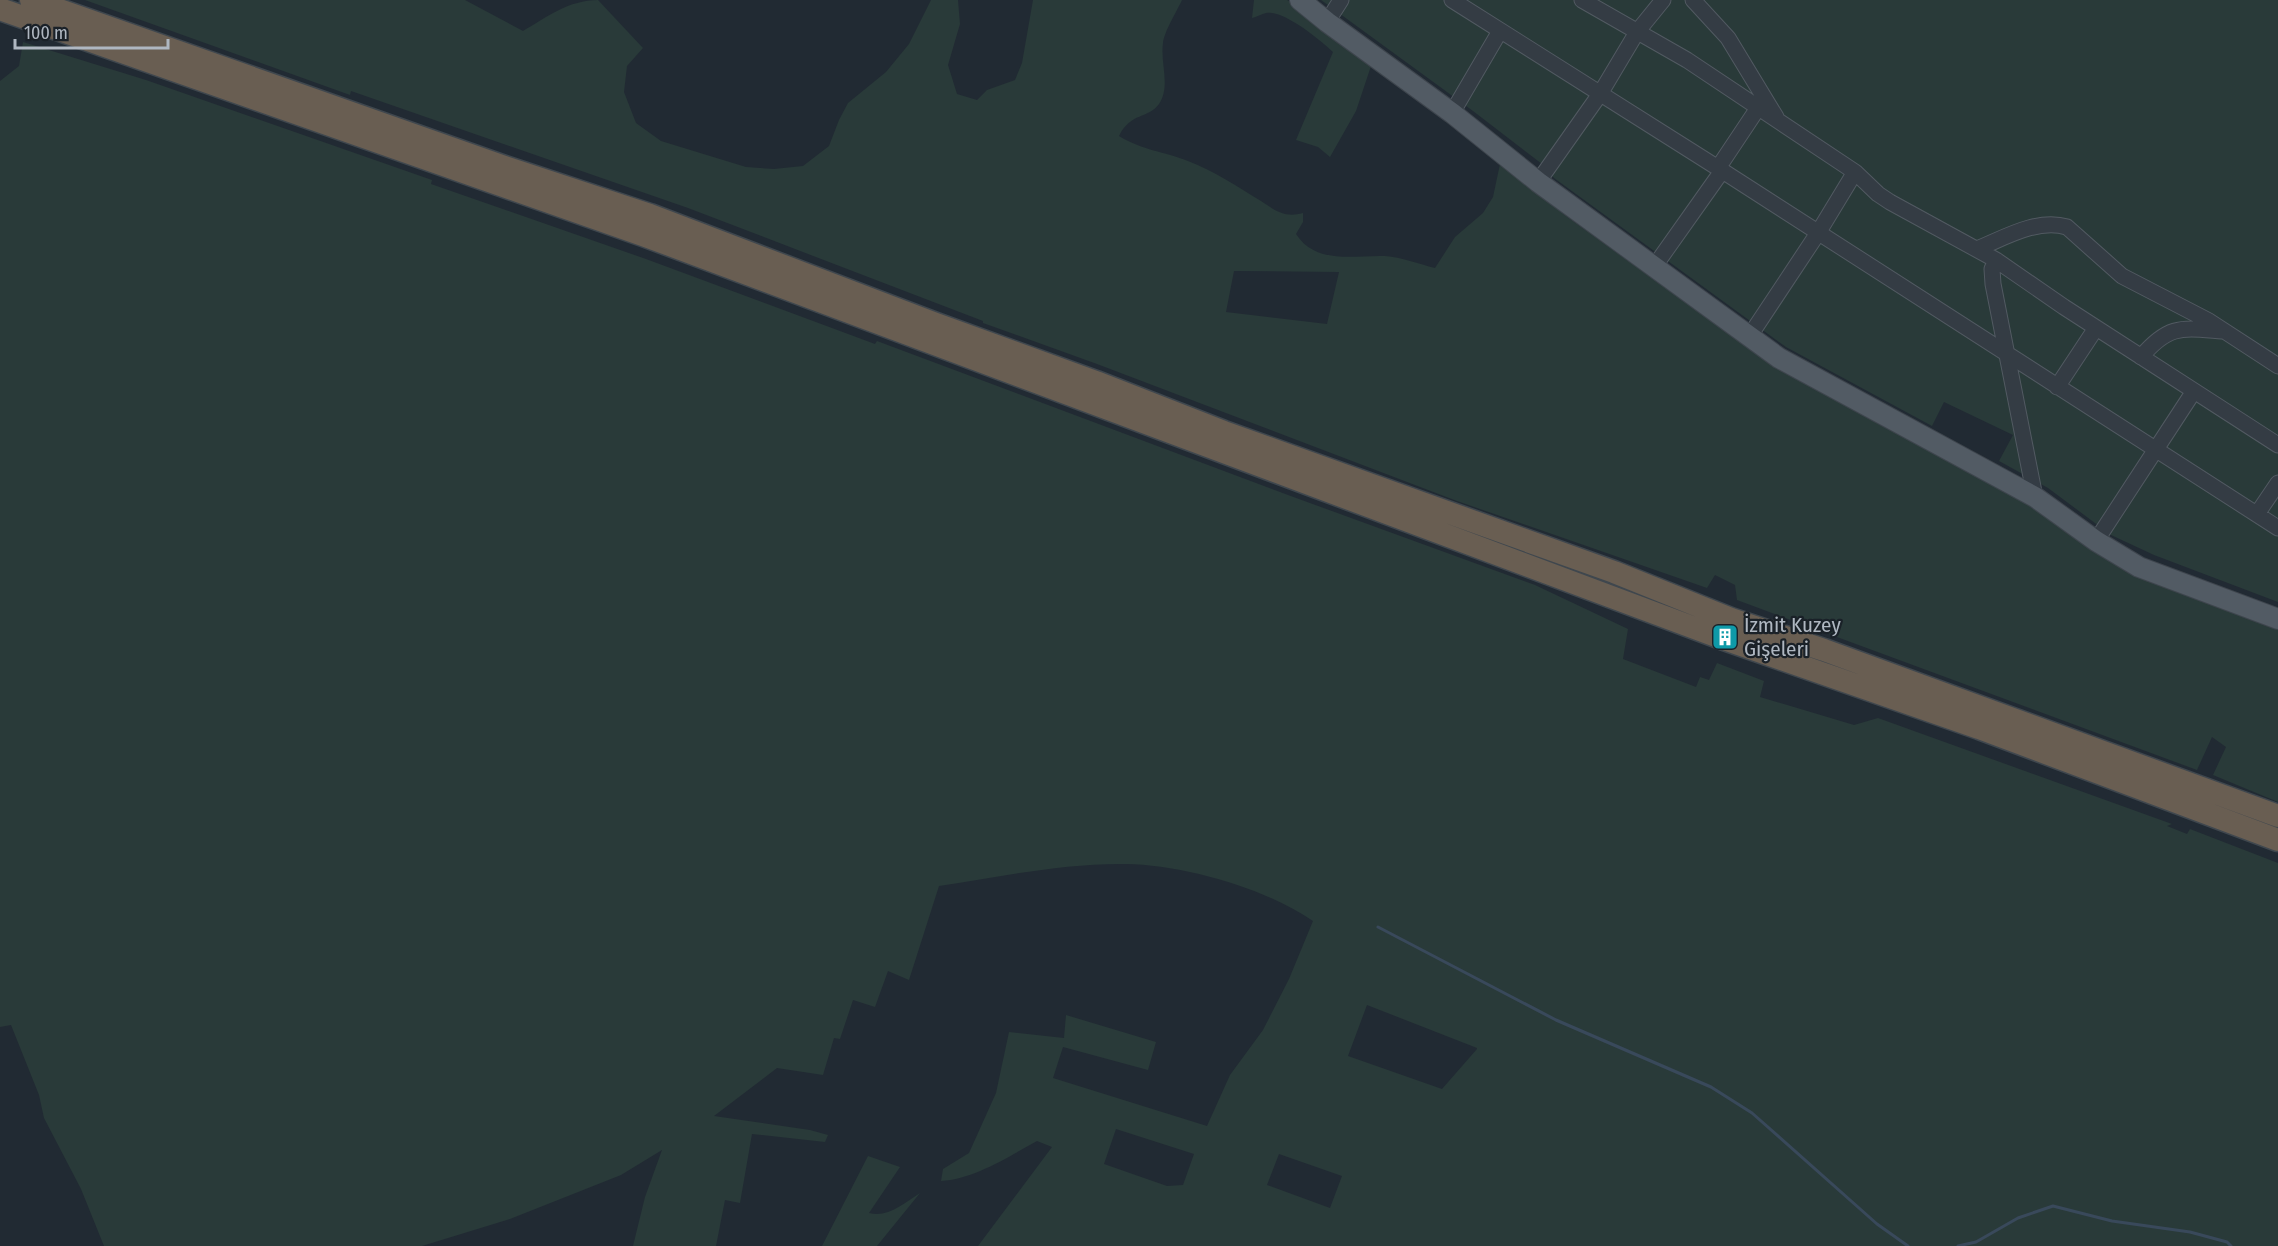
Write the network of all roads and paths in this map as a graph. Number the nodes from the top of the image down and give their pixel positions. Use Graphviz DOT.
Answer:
graph roads {
  1 [pos="31,0"];
  2 [pos="1300,0"];
  3 [pos="1313,0"];
  4 [pos="1452,0"];
  5 [pos="1582,0"];
  6 [pos="1663,0"];
  7 [pos="1693,0"];
  8 [pos="0,9"];
  9 [pos="1333,12"];
  10 [pos="1500,31"];
  11 [pos="1637,32"];
  12 [pos="1600,94"];
  13 [pos="1758,108"];
  14 [pos="1454,110"];
  15 [pos="1780,122"];
  16 [pos="1720,169"];
  17 [pos="1855,172"];
  18 [pos="1541,179"];
  19 [pos="1818,233"];
  20 [pos="1977,249"];
  21 [pos="1996,260"];
  22 [pos="1657,264"];
  23 [pos="2096,328"];
  24 [pos="2225,332"];
  25 [pos="1751,333"];
  26 [pos="2007,354"];
  27 [pos="2141,357"];
  28 [pos="2274,360"];
  29 [pos="2057,387"];
  30 [pos="2194,391"];
  31 [pos="2278,445"];
  32 [pos="2155,449"];
  33 [pos="2278,483"];
  34 [pos="2033,491"];
  35 [pos="2258,514"];
  36 [pos="2278,528"];
  37 [pos="2098,538"];
  38 [pos="2278,609"];
  39 [pos="2278,619"];
  40 [pos="2278,816"];
  41 [pos="2278,840"];
  1 -- 40 [label="highway"];
  2 -- 9 [label="main road"];
  3 -- 9 [label="main road"];
  4 -- 10 [label="street"];
  5 -- 11 [label="street"];
  6 -- 11 [label="street"];
  7 -- 15 [label="street"];
  8 -- 41 [label="highway"];
  9 -- 14 [label="main road"];
  10 -- 12 [label="street"];
  10 -- 14 [label="street"];
  11 -- 12 [label="street"];
  11 -- 13 [label="street"];
  12 -- 16 [label="street"];
  12 -- 18 [label="street"];
  13 -- 15 [label="street"];
  13 -- 16 [label="street"];
  14 -- 18 [label="main road"];
  15 -- 17 [label="street"];
  16 -- 19 [label="street"];
  16 -- 22 [label="street"];
  17 -- 19 [label="street"];
  17 -- 20 [label="street"];
  18 -- 22 [label="main road"];
  19 -- 25 [label="street"];
  19 -- 26 [label="street"];
  20 -- 21 [label="street"];
  20 -- 24 [label="street"];
  21 -- 23 [label="street"];
  21 -- 26 [label="street"];
  22 -- 25 [label="main road"];
  23 -- 27 [label="street"];
  23 -- 29 [label="street"];
  24 -- 27 [label="street"];
  24 -- 28 [label="street"];
  25 -- 34 [label="main road"];
  26 -- 29 [label="street"];
  26 -- 34 [label="street"];
  27 -- 30 [label="street"];
  29 -- 32 [label="street"];
  30 -- 31 [label="street"];
  30 -- 32 [label="street"];
  32 -- 35 [label="street"];
  32 -- 37 [label="street"];
  33 -- 35 [label="street"];
  34 -- 37 [label="main road"];
  35 -- 36 [label="street"];
  37 -- 38 [label="main road"];
  37 -- 39 [label="main road"];
}
